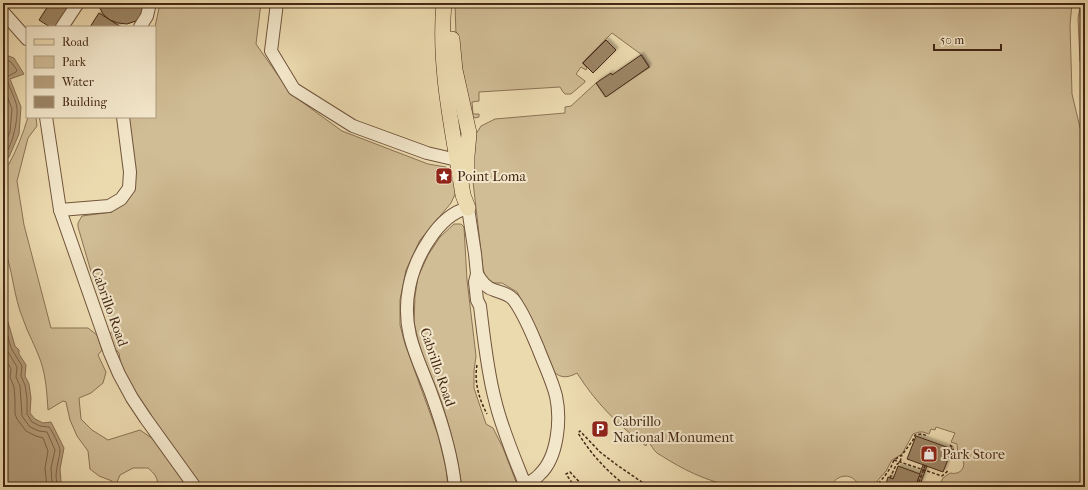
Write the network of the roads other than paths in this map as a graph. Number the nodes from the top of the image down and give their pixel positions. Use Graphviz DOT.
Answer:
graph roads {
  1 [pos="78,3"];
  2 [pos="150,3"];
  3 [pos="277,3"];
  4 [pos="444,3"];
  5 [pos="451,3"];
  6 [pos="3,12"];
  7 [pos="63,26"];
  8 [pos="141,26"];
  9 [pos="26,38"];
  10 [pos="46,118"];
  11 [pos="123,118"];
  12 [pos="457,160"];
  13 [pos="468,208"];
  14 [pos="60,210"];
  15 [pos="477,274"];
  16 [pos="499,291"];
  17 [pos="480,306"];
  18 [pos="526,486"];
  19 [pos="195,487"];
  20 [pos="455,487"];
  1 -- 7 [label="street"];
  2 -- 8 [label="street"];
  3 -- 12 [label="street"];
  4 -- 12 [label="main road"];
  5 -- 13 [label="main road"];
  6 -- 9 [label="street"];
  10 -- 14 [label="street, Cabrillo Road"];
  11 -- 14 [label="street"];
  12 -- 13 [label="main road"];
  13 -- 15 [label="street"];
  13 -- 20 [label="street, Cabrillo Road"];
  14 -- 19 [label="street, Cabrillo Road"];
  15 -- 16 [label="street"];
  15 -- 17 [label="street"];
  16 -- 17 [label="street"];
  16 -- 18 [label="street"];
  17 -- 18 [label="street"];
}
